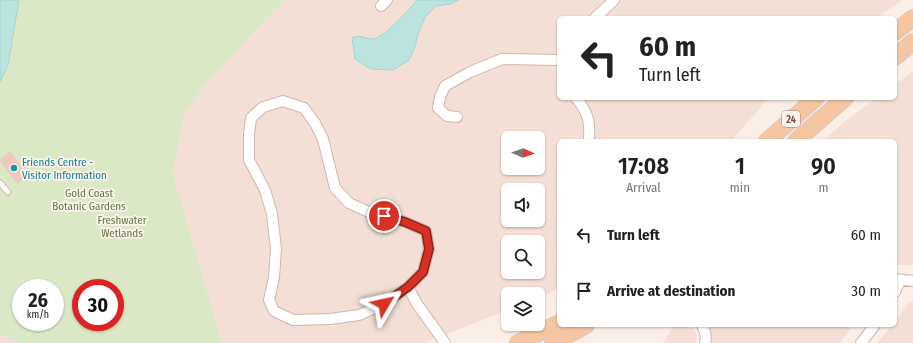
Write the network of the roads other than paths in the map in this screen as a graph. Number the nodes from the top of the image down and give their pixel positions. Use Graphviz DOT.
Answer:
graph roads {
  1 [pos="614,0"];
  2 [pos="597,16"];
  3 [pos="913,18"];
  4 [pos="897,30"];
  5 [pos="913,42"];
  6 [pos="897,55"];
  7 [pos="557,62"];
  8 [pos="578,100"];
  9 [pos="814,100"];
  10 [pos="843,100"];
  11 [pos="457,118"];
  12 [pos="589,139"];
  13 [pos="768,139"];
  14 [pos="798,139"];
  15 [pos="0,182"];
  16 [pos="8,192"];
  17 [pos="898,279"];
  18 [pos="913,281"];
  19 [pos="408,287"];
  20 [pos="557,324"];
  21 [pos="582,327"];
  22 [pos="703,327"];
  23 [pos="873,327"];
  24 [pos="445,343"];
  25 [pos="518,343"];
  26 [pos="553,343"];
  27 [pos="705,343"];
  28 [pos="861,343"];
  1 -- 2 [label="street"];
  3 -- 4 [label="main road"];
  5 -- 6 [label="main road"];
  7 -- 11 [label="street"];
  8 -- 12 [label="street"];
  9 -- 13 [label="main road, 24"];
  10 -- 14 [label="main road, 24"];
  15 -- 16 [label="lane"];
  17 -- 18 [label="street"];
  19 -- 19 [label="street"];
  19 -- 24 [label="street"];
  20 -- 25 [label="main road"];
  21 -- 26 [label="main road"];
  22 -- 27 [label="street"];
  23 -- 28 [label="street"];
}
